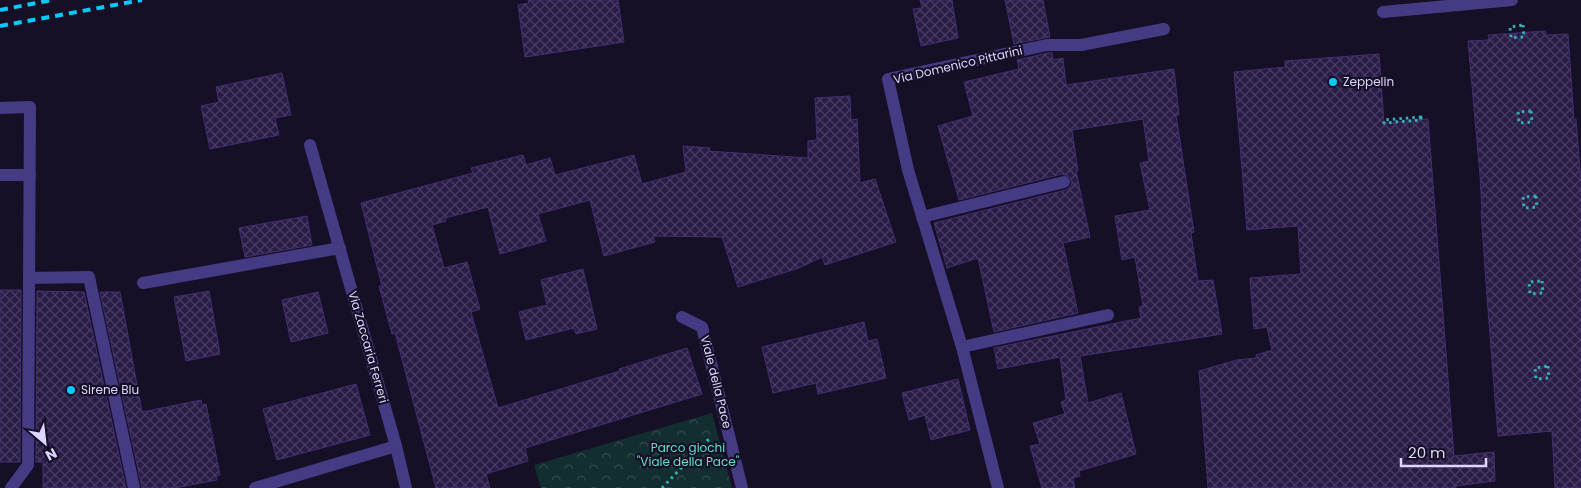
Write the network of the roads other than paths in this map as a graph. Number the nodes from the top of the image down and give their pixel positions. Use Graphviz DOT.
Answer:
graph roads {
  1 [pos="1512,0"];
  2 [pos="1383,12"];
  3 [pos="1164,29"];
  4 [pos="0,108"];
  5 [pos="310,145"];
  6 [pos="0,175"];
  7 [pos="30,175"];
  8 [pos="1064,182"];
  9 [pos="922,217"];
  10 [pos="340,248"];
  11 [pos="29,278"];
  12 [pos="143,282"];
  13 [pos="1108,315"];
  14 [pos="682,317"];
  15 [pos="962,347"];
  16 [pos="396,446"];
  17 [pos="11,488"];
  18 [pos="134,488"];
  19 [pos="255,488"];
  20 [pos="406,488"];
  21 [pos="742,488"];
  22 [pos="998,488"];
  1 -- 2 [label="street"];
  3 -- 9 [label="street, Via Domenico Pittarini"];
  4 -- 7 [label="street"];
  5 -- 10 [label="street, Via Zaccaria Ferreri"];
  6 -- 7 [label="street"];
  7 -- 11 [label="street"];
  8 -- 9 [label="street"];
  9 -- 15 [label="street, Via Domenico Pittarini"];
  10 -- 12 [label="street"];
  10 -- 16 [label="street, Via Zaccaria Ferreri"];
  11 -- 17 [label="street"];
  11 -- 18 [label="street"];
  13 -- 15 [label="street"];
  14 -- 21 [label="street, Viale della Pace"];
  15 -- 22 [label="street, Via Domenico Pittarini"];
  16 -- 19 [label="street"];
  16 -- 20 [label="street, Via Zaccaria Ferreri"];
}
